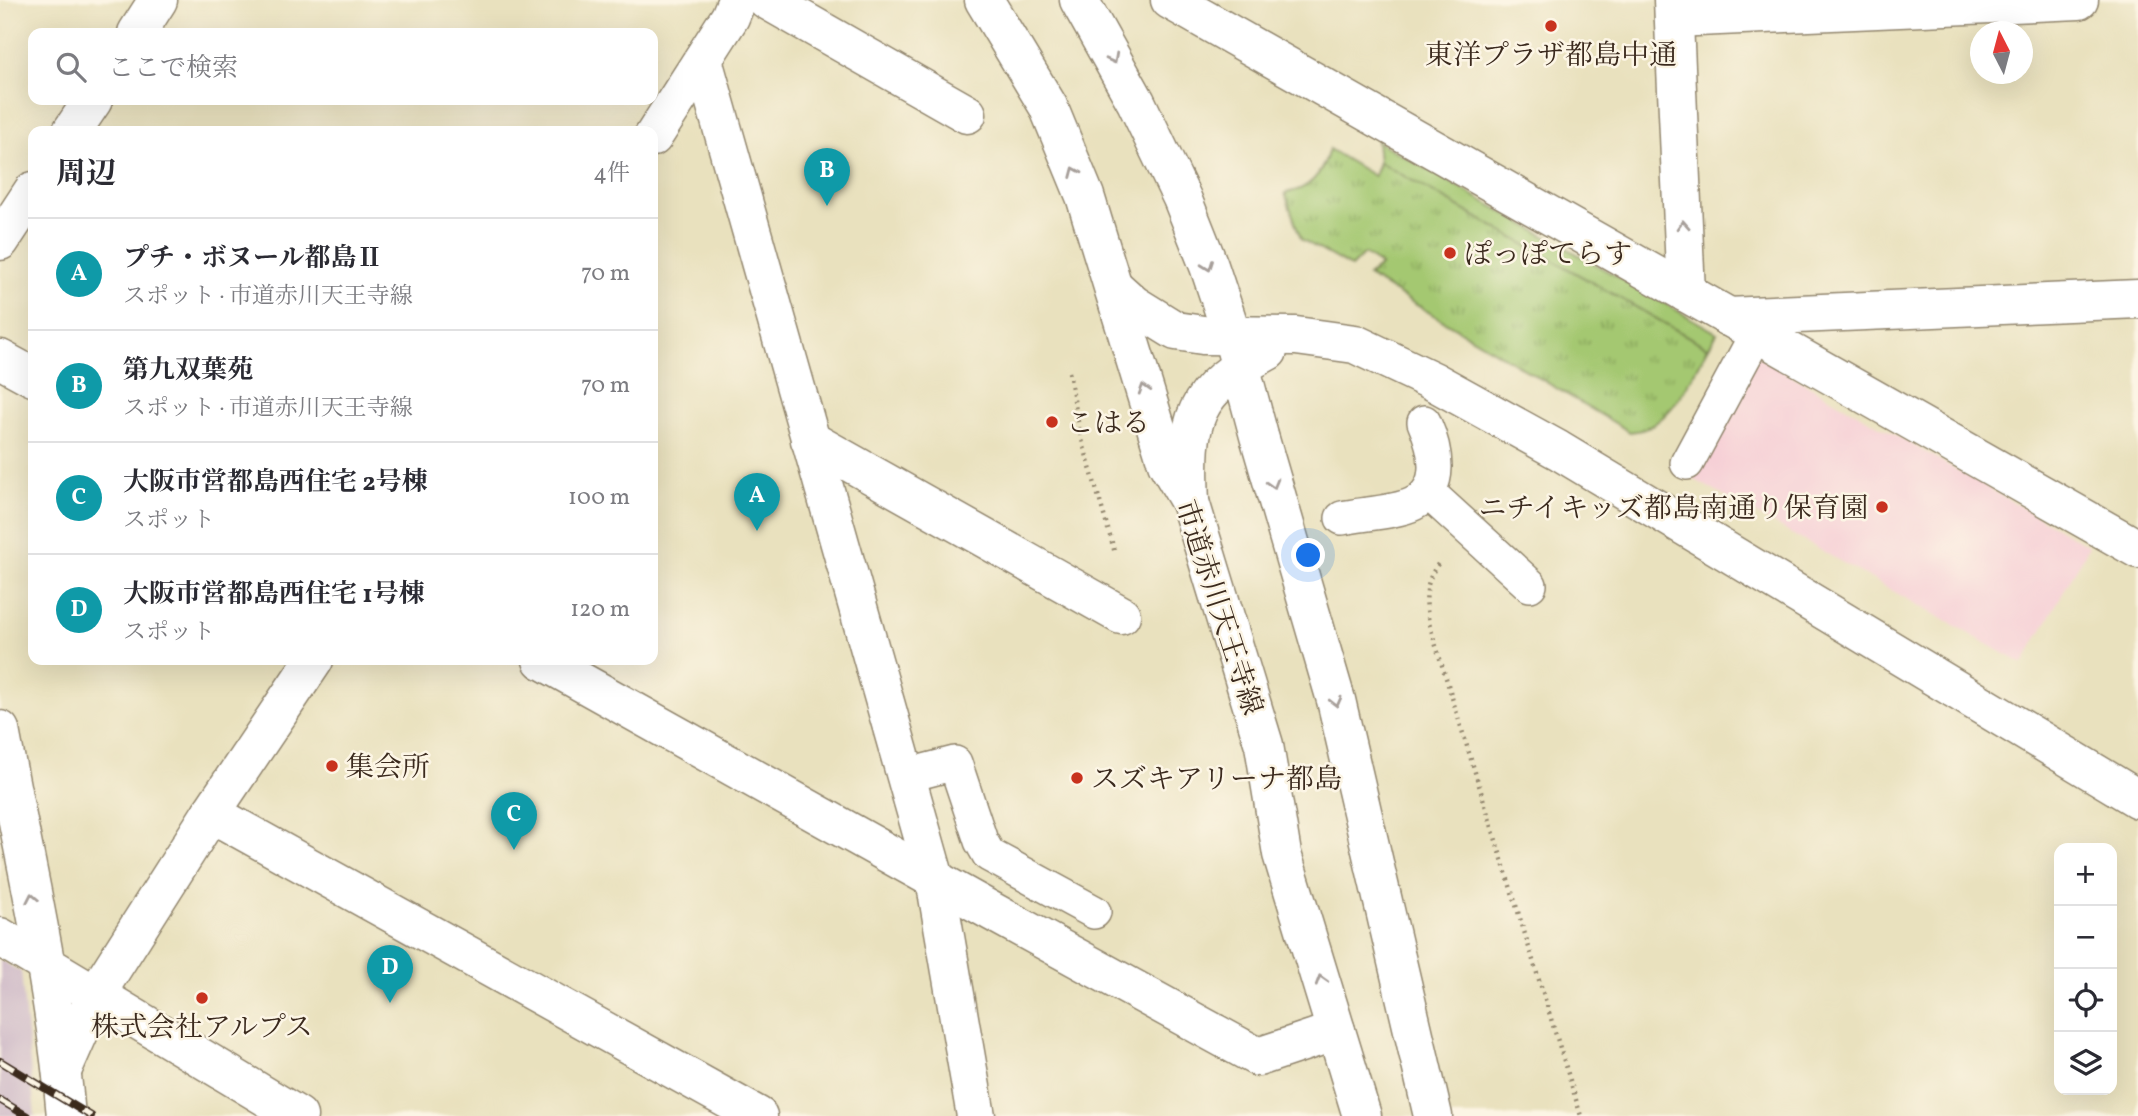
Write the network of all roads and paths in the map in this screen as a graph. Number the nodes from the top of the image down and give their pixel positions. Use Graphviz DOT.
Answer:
graph roads {
  1 [pos="158,0"];
  2 [pos="737,0"];
  3 [pos="767,0"];
  4 [pos="984,0"];
  5 [pos="1079,0"];
  6 [pos="1170,0"];
  7 [pos="2079,0"];
  8 [pos="1673,9"];
  9 [pos="139,28"];
  10 [pos="703,60"];
  11 [pos="90,105"];
  12 [pos="967,114"];
  13 [pos="75,126"];
  14 [pos="658,129"];
  15 [pos="28,199"];
  16 [pos="0,241"];
  17 [pos="1114,287"];
  18 [pos="1686,293"];
  19 [pos="2138,299"];
  20 [pos="1743,325"];
  21 [pos="1236,350"];
  22 [pos="0,359"];
  23 [pos="1069,372"];
  24 [pos="28,374"];
  25 [pos="1424,422"];
  26 [pos="810,440"];
  27 [pos="1687,463"];
  28 [pos="1429,492"];
  29 [pos="1190,502"];
  30 [pos="1342,518"];
  31 [pos="1466,527"];
  32 [pos="2138,549"];
  33 [pos="1117,561"];
  34 [pos="1530,585"];
  35 [pos="1121,615"];
  36 [pos="311,665"];
  37 [pos="551,665"];
  38 [pos="0,730"];
  39 [pos="905,776"];
  40 [pos="2138,799"];
  41 [pos="211,813"];
  42 [pos="935,879"];
  43 [pos="1094,912"];
  44 [pos="0,937"];
  45 [pos="45,965"];
  46 [pos="96,994"];
  47 [pos="1336,1031"];
  48 [pos="62,1071"];
  49 [pos="66,1116"];
  50 [pos="298,1116"];
  51 [pos="758,1116"];
  52 [pos="976,1116"];
  53 [pos="1362,1116"];
  54 [pos="1433,1116"];
  55 [pos="1581,1116"];
  1 -- 9 [label="street"];
  2 -- 10 [label="street"];
  3 -- 12 [label="street"];
  17 -- 4 [label="street, 市道赤川天王寺線, one-way"];
  5 -- 21 [label="street, one-way"];
  6 -- 18 [label="street"];
  7 -- 8 [label="street"];
  18 -- 8 [label="street, one-way"];
  10 -- 14 [label="street"];
  10 -- 26 [label="street"];
  11 -- 13 [label="street"];
  15 -- 16 [label="street"];
  17 -- 21 [label="street"];
  29 -- 17 [label="street, 市道赤川天王寺線, one-way"];
  18 -- 20 [label="street"];
  19 -- 20 [label="street"];
  20 -- 27 [label="lane"];
  20 -- 32 [label="street"];
  21 -- 29 [label="street"];
  21 -- 40 [label="street"];
  21 -- 54 [label="street, one-way"];
  22 -- 24 [label="street"];
  23 -- 33 [label="path"];
  25 -- 28 [label="lane"];
  26 -- 35 [label="street"];
  26 -- 39 [label="street"];
  28 -- 30 [label="lane"];
  28 -- 31 [label="lane"];
  47 -- 29 [label="street, 市道赤川天王寺線, one-way"];
  31 -- 34 [label="lane"];
  31 -- 55 [label="path"];
  36 -- 41 [label="street"];
  37 -- 42 [label="street"];
  45 -- 38 [label="street, one-way"];
  39 -- 42 [label="street"];
  39 -- 43 [label="lane"];
  41 -- 46 [label="street"];
  41 -- 51 [label="street"];
  42 -- 47 [label="street"];
  42 -- 52 [label="street"];
  44 -- 45 [label="street"];
  45 -- 46 [label="street"];
  45 -- 48 [label="street"];
  46 -- 48 [label="street"];
  46 -- 50 [label="street"];
  47 -- 53 [label="street, 市道赤川天王寺線"];
  48 -- 49 [label="street"];
}
